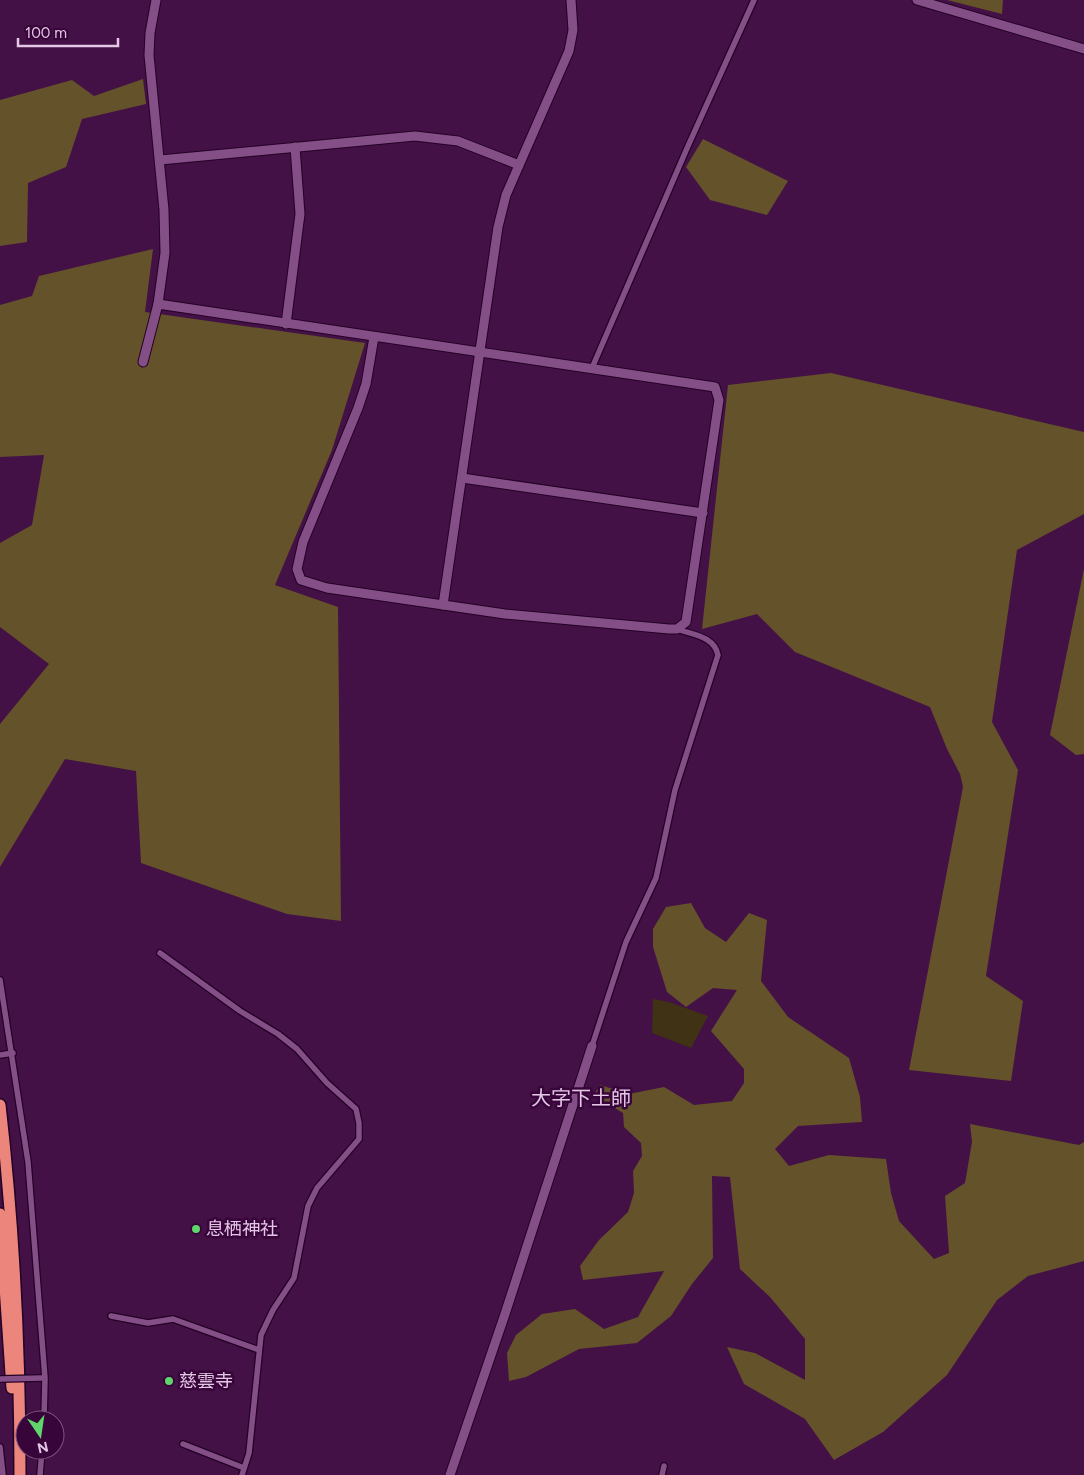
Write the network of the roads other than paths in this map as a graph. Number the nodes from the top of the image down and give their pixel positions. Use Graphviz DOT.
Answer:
graph roads {
  1 [pos="156,0"];
  2 [pos="571,0"];
  3 [pos="754,0"];
  4 [pos="917,0"];
  5 [pos="1084,49"];
  6 [pos="295,147"];
  7 [pos="160,160"];
  8 [pos="519,165"];
  9 [pos="158,304"];
  10 [pos="286,324"];
  11 [pos="374,337"];
  12 [pos="480,352"];
  13 [pos="143,362"];
  14 [pos="592,368"];
  15 [pos="462,478"];
  16 [pos="703,513"];
  17 [pos="443,605"];
  18 [pos="677,629"];
  19 [pos="160,953"];
  20 [pos="0,980"];
  21 [pos="592,1046"];
  22 [pos="11,1053"];
  23 [pos="0,1055"];
  24 [pos="0,1105"];
  25 [pos="0,1214"];
  26 [pos="111,1316"];
  27 [pos="259,1350"];
  28 [pos="44,1378"];
  29 [pos="0,1379"];
  30 [pos="44,1410"];
  31 [pos="183,1444"];
  32 [pos="0,1447"];
  33 [pos="41,1460"];
  34 [pos="664,1466"];
  35 [pos="244,1468"];
  36 [pos="3,1475"];
  37 [pos="14,1475"];
  38 [pos="20,1475"];
  39 [pos="40,1475"];
  40 [pos="242,1475"];
  41 [pos="450,1475"];
  42 [pos="662,1475"];
  1 -- 7 [label="street"];
  2 -- 8 [label="street"];
  3 -- 14 [label="street"];
  4 -- 5 [label="street"];
  6 -- 7 [label="street"];
  6 -- 8 [label="street"];
  6 -- 10 [label="street"];
  7 -- 9 [label="street"];
  8 -- 12 [label="street"];
  9 -- 10 [label="street"];
  9 -- 13 [label="street"];
  10 -- 11 [label="street"];
  11 -- 12 [label="street"];
  11 -- 17 [label="street"];
  12 -- 14 [label="street"];
  12 -- 15 [label="street"];
  14 -- 16 [label="street"];
  15 -- 16 [label="street"];
  15 -- 17 [label="street"];
  16 -- 18 [label="street"];
  17 -- 18 [label="street"];
  18 -- 21 [label="street"];
  19 -- 27 [label="street"];
  20 -- 22 [label="street"];
  21 -- 41 [label="street"];
  22 -- 23 [label="street"];
  22 -- 28 [label="street"];
  24 -- 38 [label="highway"];
  25 -- 37 [label="highway"];
  26 -- 27 [label="street"];
  27 -- 35 [label="street"];
  28 -- 29 [label="street, bridge"];
  28 -- 30 [label="street"];
  31 -- 35 [label="street"];
  32 -- 36 [label="street"];
  33 -- 39 [label="street"];
  34 -- 42 [label="street"];
  35 -- 40 [label="street"];
}
